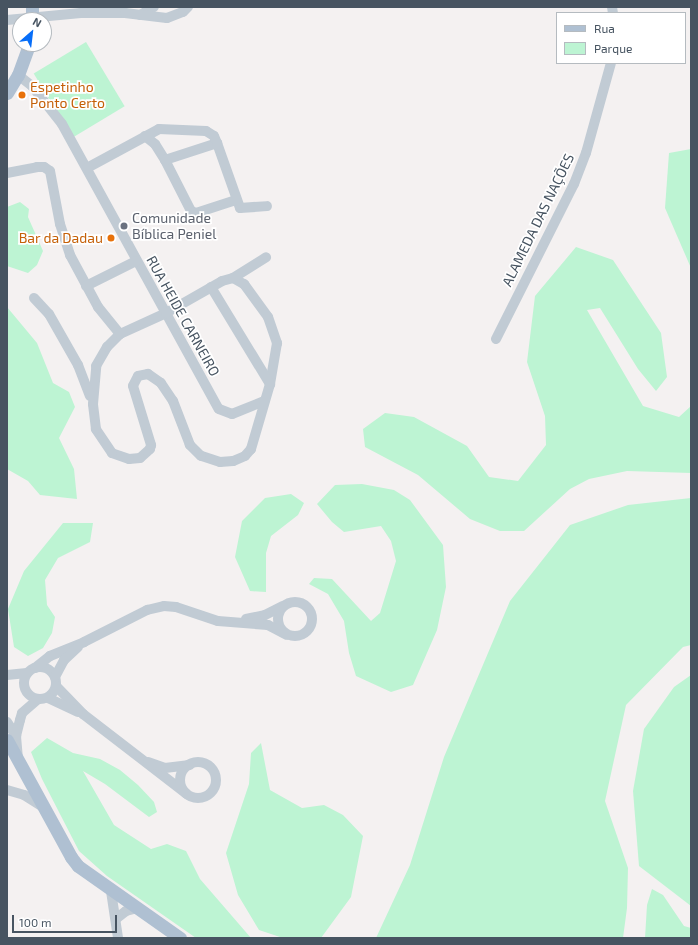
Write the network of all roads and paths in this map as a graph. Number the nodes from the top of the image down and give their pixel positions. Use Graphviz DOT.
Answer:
graph roads {
  1 [pos="154,7"];
  2 [pos="188,7"];
  3 [pos="52,14"];
  4 [pos="140,15"];
  5 [pos="26,52"];
  6 [pos="611,64"];
  7 [pos="18,75"];
  8 [pos="7,93"];
  9 [pos="145,136"];
  10 [pos="217,143"];
  11 [pos="165,160"];
  12 [pos="87,168"];
  13 [pos="7,173"];
  14 [pos="236,200"];
  15 [pos="267,206"];
  16 [pos="266,257"];
  17 [pos="136,261"];
  18 [pos="233,278"];
  19 [pos="86,286"];
  20 [pos="211,287"];
  21 [pos="34,298"];
  22 [pos="166,313"];
  23 [pos="120,334"];
  24 [pos="496,339"];
  25 [pos="270,384"];
  26 [pos="265,401"];
  27 [pos="93,404"];
  28 [pos="284,606"];
  29 [pos="234,622"];
  30 [pos="288,635"];
  31 [pos="84,642"];
  32 [pos="31,671"];
  33 [pos="7,675"];
  34 [pos="56,681"];
  35 [pos="43,698"];
  36 [pos="83,714"];
  37 [pos="7,722"];
  38 [pos="12,738"];
  39 [pos="146,762"];
  40 [pos="190,764"];
  41 [pos="7,790"];
  42 [pos="187,794"];
  43 [pos="45,808"];
  44 [pos="111,891"];
  45 [pos="130,907"];
  46 [pos="117,918"];
  47 [pos="118,938"];
  48 [pos="180,938"];
  1 -- 4 [label="street"];
  2 -- 4 [label="street"];
  3 -- 4 [label="street"];
  5 -- 7 [label="main road"];
  6 -- 24 [label="street, ALAMEDA DAS NAÇÕES"];
  7 -- 8 [label="main road"];
  7 -- 12 [label="street, RUA HEIDE CARNEIRO"];
  9 -- 10 [label="street"];
  9 -- 11 [label="street"];
  9 -- 12 [label="street"];
  10 -- 11 [label="street"];
  10 -- 14 [label="street"];
  11 -- 14 [label="street"];
  12 -- 17 [label="street, RUA HEIDE CARNEIRO"];
  13 -- 19 [label="street"];
  14 -- 15 [label="street"];
  16 -- 18 [label="street"];
  17 -- 19 [label="street"];
  17 -- 22 [label="street, RUA HEIDE CARNEIRO"];
  18 -- 20 [label="street"];
  18 -- 25 [label="street"];
  19 -- 23 [label="street"];
  20 -- 22 [label="street"];
  20 -- 25 [label="street"];
  21 -- 27 [label="street"];
  22 -- 23 [label="street"];
  22 -- 26 [label="street, RUA HEIDE CARNEIRO"];
  23 -- 27 [label="street"];
  25 -- 26 [label="street"];
  26 -- 27 [label="street"];
  28 -- 29 [label="street"];
  28 -- 30 [label="street"];
  28 -- 30 [label="street"];
  29 -- 30 [label="street"];
  29 -- 31 [label="street"];
  31 -- 32 [label="street"];
  31 -- 34 [label="street"];
  32 -- 33 [label="street"];
  32 -- 34 [label="street"];
  32 -- 35 [label="street"];
  34 -- 35 [label="street"];
  34 -- 36 [label="street"];
  35 -- 36 [label="street"];
  35 -- 38 [label="street"];
  36 -- 39 [label="street"];
  37 -- 38 [label="street"];
  38 -- 43 [label="main road"];
  39 -- 40 [label="street"];
  39 -- 42 [label="street"];
  40 -- 42 [label="street"];
  40 -- 42 [label="street"];
  41 -- 43 [label="street"];
  43 -- 44 [label="main road"];
  44 -- 45 [label="main road"];
  44 -- 46 [label="street"];
  45 -- 46 [label="street"];
  45 -- 48 [label="main road"];
  46 -- 47 [label="street"];
}
